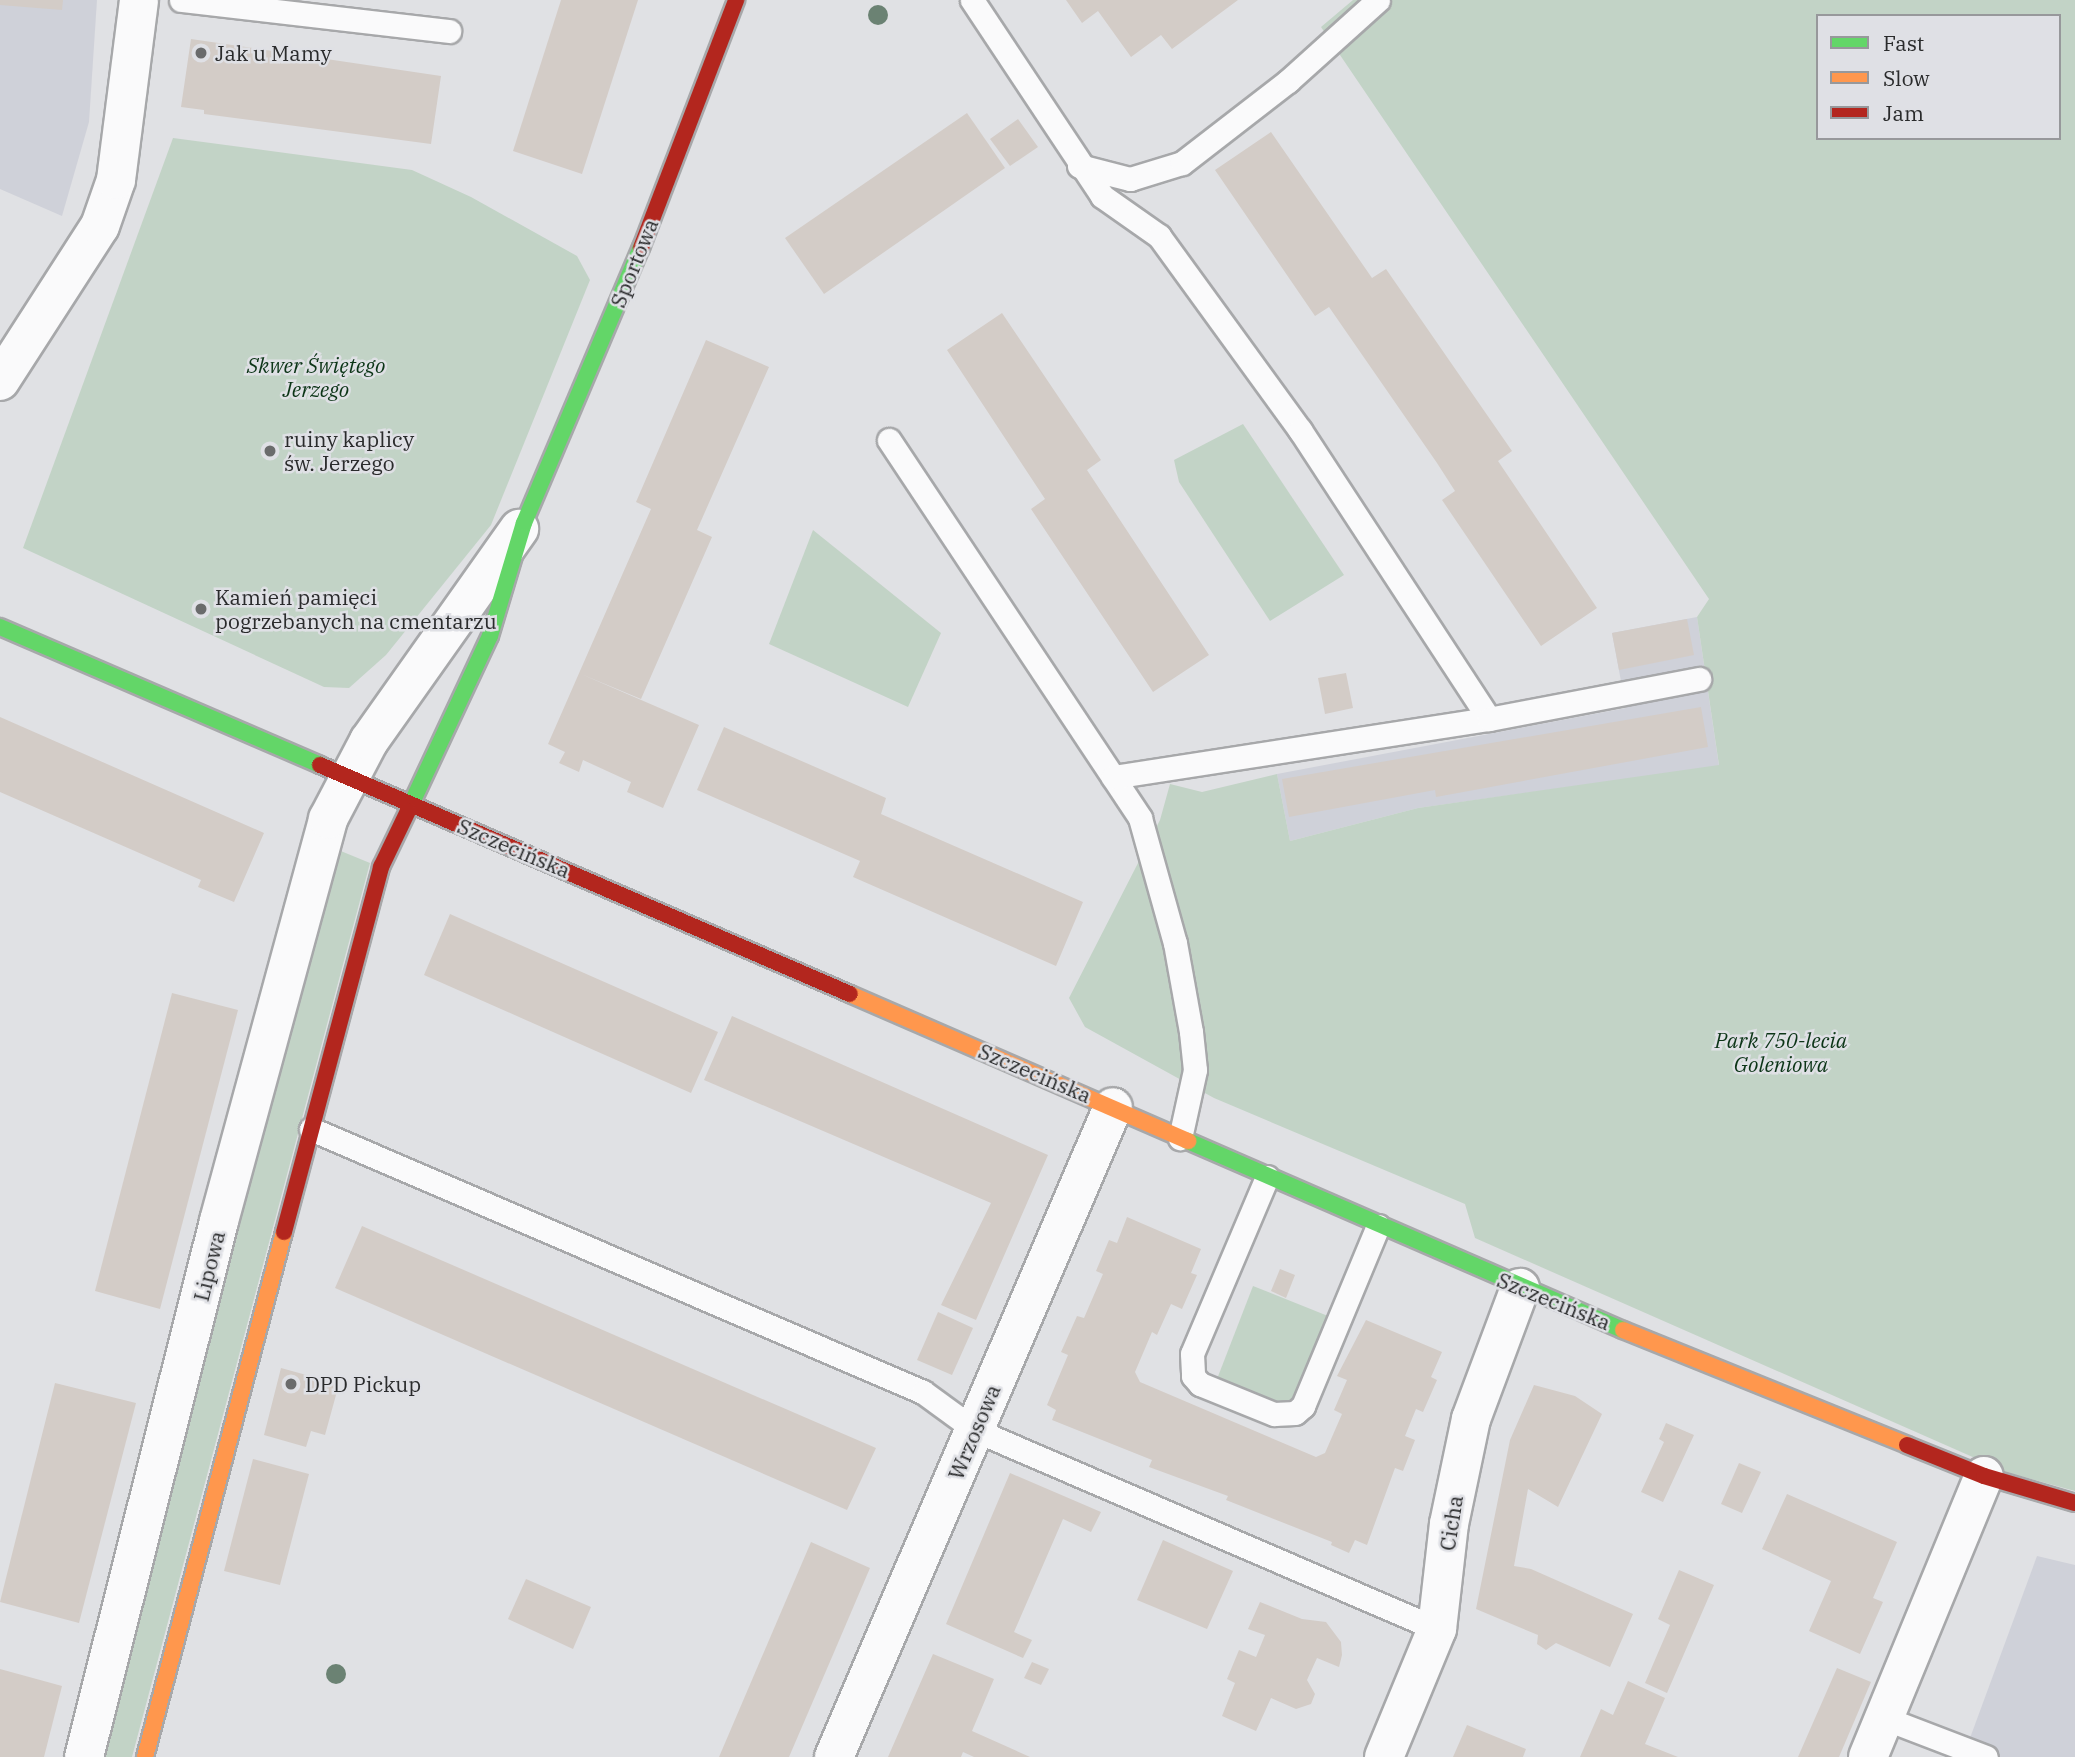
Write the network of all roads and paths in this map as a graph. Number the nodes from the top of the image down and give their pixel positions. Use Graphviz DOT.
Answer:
graph roads {
  1 [pos="139,0"];
  2 [pos="181,0"];
  3 [pos="736,0"];
  4 [pos="972,0"];
  5 [pos="1378,0"];
  6 [pos="449,32"];
  7 [pos="1079,166"];
  8 [pos="0,381"];
  9 [pos="889,440"];
  10 [pos="524,523"];
  11 [pos="0,627"];
  12 [pos="1699,680"];
  13 [pos="1489,719"];
  14 [pos="1113,777"];
  15 [pos="346,778"];
  16 [pos="410,805"];
  17 [pos="1113,1107"];
  18 [pos="311,1129"];
  19 [pos="1180,1138"];
  20 [pos="1267,1177"];
  21 [pos="1378,1226"];
  22 [pos="1520,1288"];
  23 [pos="975,1430"];
  24 [pos="1984,1476"];
  25 [pos="2075,1503"];
  26 [pos="1437,1629"];
  27 [pos="1884,1718"];
  28 [pos="84,1757"];
  29 [pos="145,1757"];
  30 [pos="834,1757"];
  31 [pos="1384,1757"];
  32 [pos="1868,1757"];
  33 [pos="1986,1757"];
  1 -- 8 [label="street"];
  2 -- 6 [label="lane"];
  3 -- 10 [label="street, Sportowa"];
  4 -- 7 [label="lane"];
  5 -- 7 [label="lane"];
  7 -- 13 [label="lane"];
  9 -- 14 [label="lane"];
  10 -- 15 [label="street, Sportowa"];
  10 -- 16 [label="street, Sportowa"];
  11 -- 15 [label="street, Szczecińska"];
  12 -- 13 [label="lane"];
  13 -- 14 [label="lane"];
  14 -- 19 [label="lane"];
  15 -- 16 [label="street, Szczecińska"];
  15 -- 28 [label="street, Lipowa"];
  16 -- 17 [label="street, Szczecińska"];
  16 -- 18 [label="street"];
  17 -- 19 [label="street, Szczecińska"];
  17 -- 23 [label="street, Wrzosowa"];
  18 -- 23 [label="lane"];
  18 -- 29 [label="street"];
  19 -- 20 [label="street, Szczecińska"];
  20 -- 21 [label="street, Szczecińska"];
  20 -- 21 [label="lane"];
  21 -- 22 [label="street, Szczecińska"];
  22 -- 24 [label="street, Szczecińska"];
  22 -- 26 [label="street, Cicha"];
  23 -- 26 [label="lane"];
  23 -- 30 [label="street, Wrzosowa"];
  24 -- 25 [label="street, Szczecińska"];
  24 -- 27 [label="street"];
  26 -- 31 [label="street, Cicha"];
  27 -- 32 [label="street"];
  27 -- 33 [label="lane"];
}
